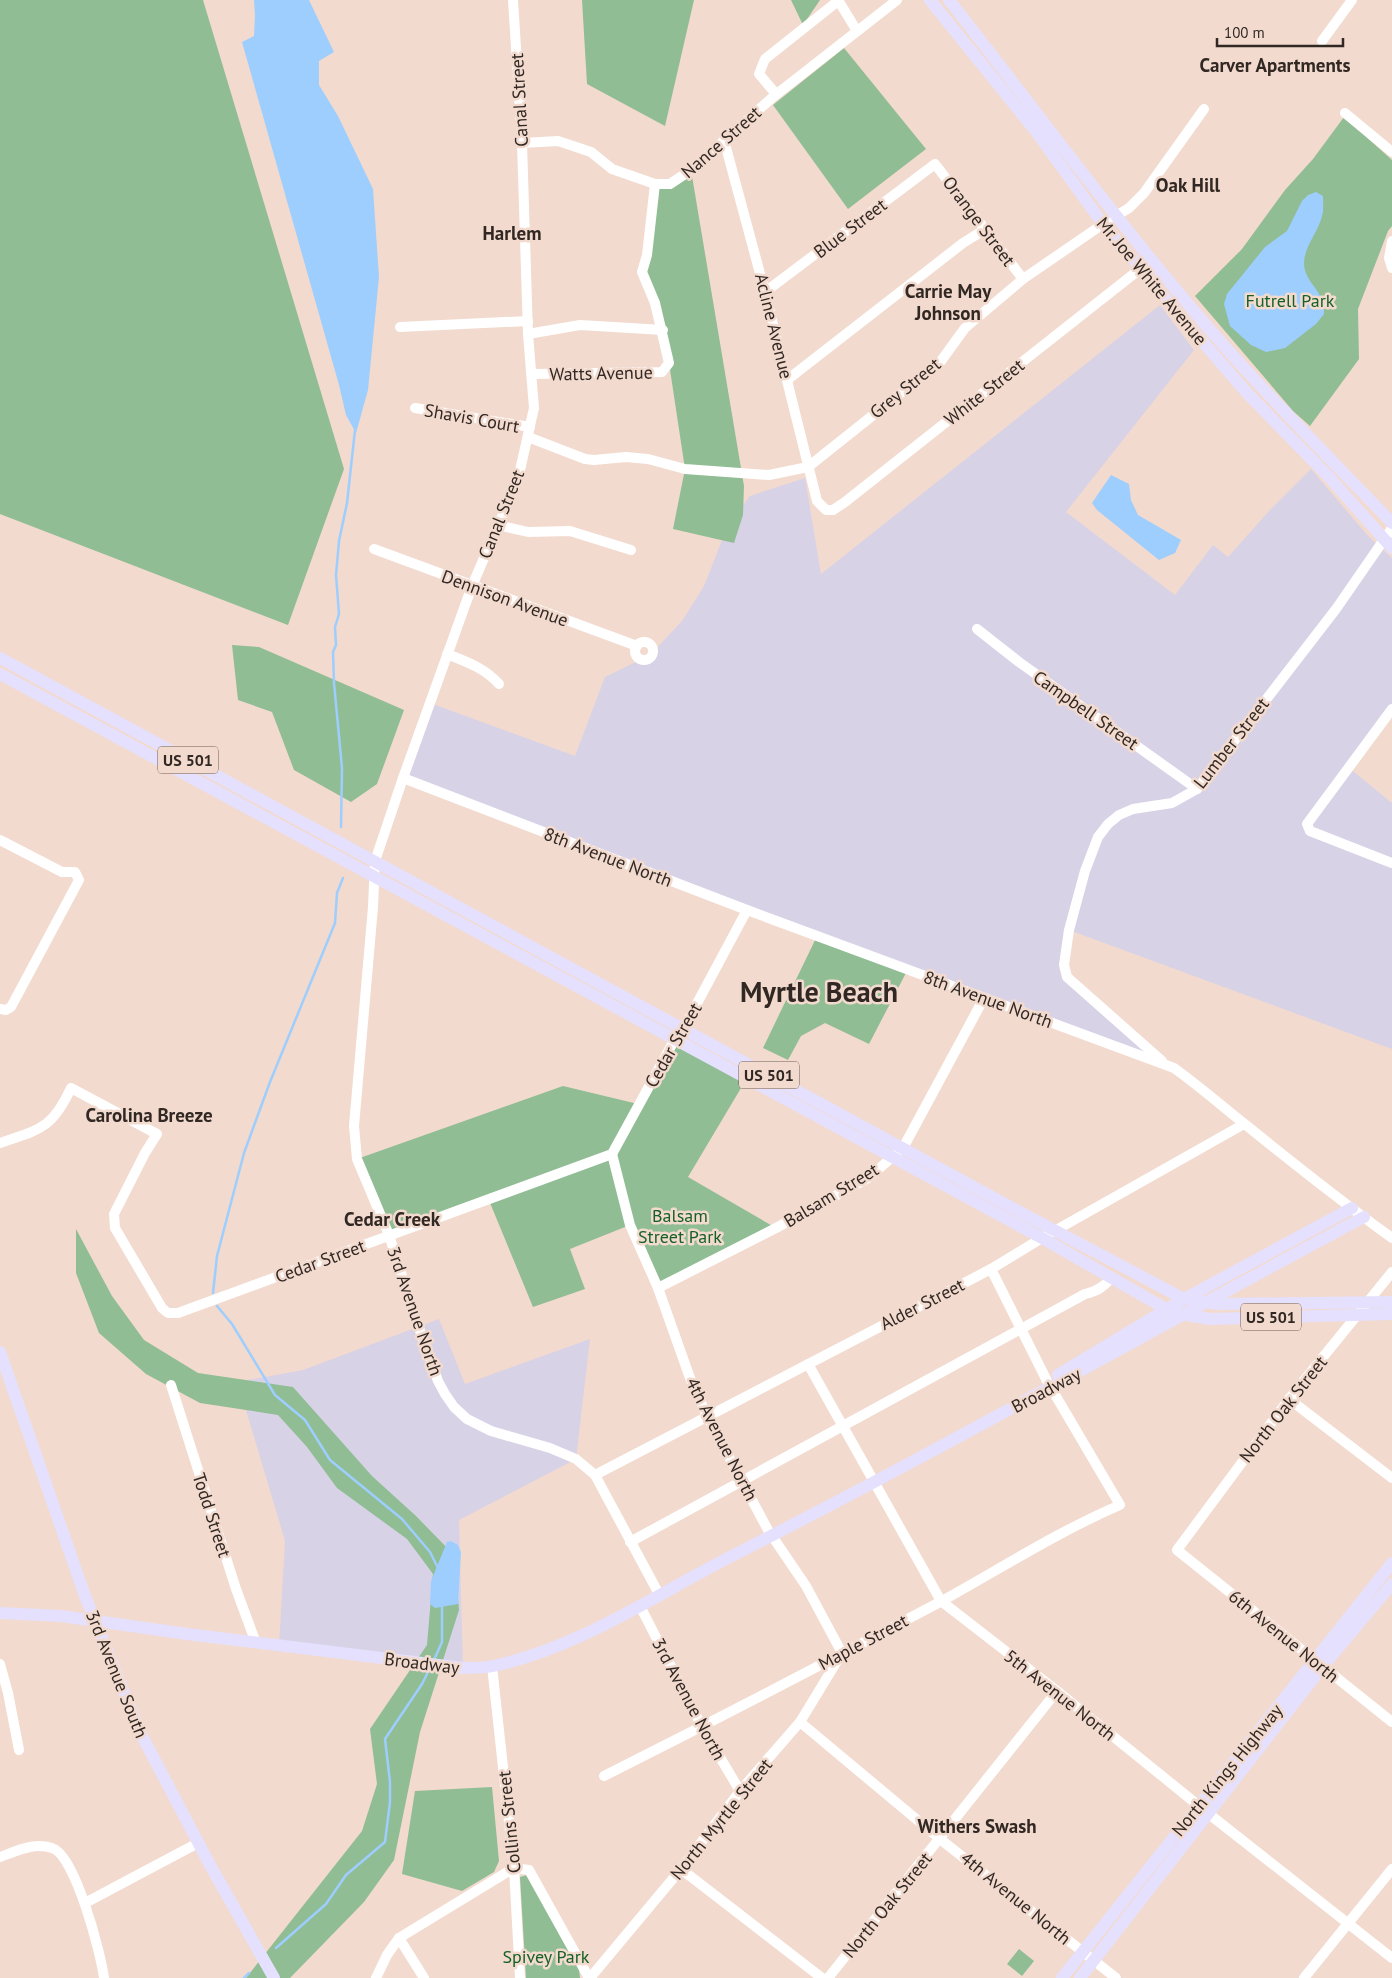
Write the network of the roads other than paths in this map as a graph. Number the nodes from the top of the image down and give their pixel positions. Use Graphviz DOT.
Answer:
graph roads {
  1 [pos="513,0"];
  2 [pos="838,0"];
  3 [pos="896,0"];
  4 [pos="930,0"];
  5 [pos="949,0"];
  6 [pos="1352,0"];
  7 [pos="857,31"];
  8 [pos="1322,42"];
  9 [pos="776,94"];
  10 [pos="1204,109"];
  11 [pos="1345,113"];
  12 [pos="724,140"];
  13 [pos="522,143"];
  14 [pos="1391,149"];
  15 [pos="934,164"];
  16 [pos="655,184"];
  17 [pos="1117,216"];
  18 [pos="1103,224"];
  19 [pos="984,230"];
  20 [pos="1392,241"];
  21 [pos="1392,268"];
  22 [pos="1140,269"];
  23 [pos="1023,279"];
  24 [pos="765,292"];
  25 [pos="528,321"];
  26 [pos="400,327"];
  27 [pos="663,330"];
  28 [pos="528,334"];
  29 [pos="533,374"];
  30 [pos="787,380"];
  31 [pos="415,408"];
  32 [pos="529,432"];
  33 [pos="808,467"];
  34 [pos="826,510"];
  35 [pos="1392,523"];
  36 [pos="498,525"];
  37 [pos="1392,528"];
  38 [pos="1388,544"];
  39 [pos="374,549"];
  40 [pos="631,550"];
  41 [pos="472,586"];
  42 [pos="977,629"];
  43 [pos="636,646"];
  44 [pos="447,654"];
  45 [pos="2,663"];
  46 [pos="0,674"];
  47 [pos="499,684"];
  48 [pos="1392,709"];
  49 [pos="403,778"];
  50 [pos="1197,789"];
  51 [pos="0,840"];
  52 [pos="375,861"];
  53 [pos="1392,863"];
  54 [pos="375,876"];
  55 [pos="747,910"];
  56 [pos="984,998"];
  57 [pos="0,1009"];
  58 [pos="681,1028"];
  59 [pos="674,1040"];
  60 [pos="1166,1064"];
  61 [pos="1244,1124"];
  62 [pos="0,1143"];
  63 [pos="904,1148"];
  64 [pos="612,1154"];
  65 [pos="892,1158"];
  66 [pos="1352,1208"];
  67 [pos="1364,1217"];
  68 [pos="1055,1231"];
  69 [pos="389,1236"];
  70 [pos="1042,1238"];
  71 [pos="1392,1238"];
  72 [pos="991,1269"];
  73 [pos="1392,1272"];
  74 [pos="1112,1277"];
  75 [pos="658,1288"];
  76 [pos="1184,1299"];
  77 [pos="1205,1302"];
  78 [pos="1368,1302"];
  79 [pos="1392,1302"];
  80 [pos="1168,1310"];
  81 [pos="1358,1313"];
  82 [pos="1185,1314"];
  83 [pos="1392,1314"];
  84 [pos="1021,1329"];
  85 [pos="0,1352"];
  86 [pos="808,1364"];
  87 [pos="171,1385"];
  88 [pos="1049,1385"];
  89 [pos="1289,1399"];
  90 [pos="707,1416"];
  91 [pos="843,1426"];
  92 [pos="595,1475"];
  93 [pos="1392,1478"];
  94 [pos="873,1479"];
  95 [pos="742,1480"];
  96 [pos="770,1533"];
  97 [pos="630,1542"];
  98 [pos="1177,1550"];
  99 [pos="1392,1563"];
  100 [pos="1392,1584"];
  101 [pos="660,1596"];
  102 [pos="941,1601"];
  103 [pos="640,1606"];
  104 [pos="0,1612"];
  105 [pos="96,1621"];
  106 [pos="256,1643"];
  107 [pos="842,1653"];
  108 [pos="1319,1663"];
  109 [pos="0,1664"];
  110 [pos="492,1666"];
  111 [pos="1057,1691"];
  112 [pos="800,1722"];
  113 [pos="1392,1722"];
  114 [pos="702,1727"];
  115 [pos="19,1750"];
  116 [pos="604,1776"];
  117 [pos="740,1791"];
  118 [pos="1204,1810"];
  119 [pos="940,1838"];
  120 [pos="198,1843"];
  121 [pos="0,1857"];
  122 [pos="514,1868"];
  123 [pos="681,1869"];
  124 [pos="1392,1869"];
  125 [pos="84,1903"];
  126 [pos="1348,1923"];
  127 [pos="399,1938"];
  128 [pos="1082,1952"];
  129 [pos="1392,1958"];
  130 [pos="1094,1960"];
  131 [pos="104,1978"];
  132 [pos="274,1978"];
  133 [pos="376,1978"];
  134 [pos="424,1978"];
  135 [pos="520,1978"];
  136 [pos="590,1978"];
  137 [pos="822,1978"];
  138 [pos="828,1978"];
  139 [pos="1062,1978"];
  140 [pos="1080,1978"];
  141 [pos="1116,1978"];
  142 [pos="1304,1978"];
  1 -- 13 [label="street, Canal Street"];
  2 -- 7 [label="street"];
  2 -- 9 [label="street"];
  3 -- 7 [label="street, Nance Street"];
  4 -- 18 [label="main road, Mr. Joe White Avenue"];
  5 -- 17 [label="main road, Mr. Joe White Avenue"];
  6 -- 8 [label="street"];
  7 -- 9 [label="street, Nance Street"];
  9 -- 12 [label="street, Nance Street"];
  10 -- 17 [label="street, Grey Street"];
  11 -- 14 [label="street"];
  12 -- 16 [label="street, Nance Street"];
  12 -- 24 [label="street, Acline Avenue"];
  13 -- 16 [label="street"];
  13 -- 25 [label="street, Canal Street"];
  15 -- 19 [label="street, Orange Street"];
  15 -- 24 [label="street, Blue Street"];
  16 -- 27 [label="street"];
  17 -- 18 [label="street, Grey Street"];
  17 -- 35 [label="main road, Mr. Joe White Avenue"];
  18 -- 22 [label="main road, Mr. Joe White Avenue"];
  18 -- 23 [label="street, Grey Street"];
  19 -- 23 [label="street, Orange Street"];
  19 -- 30 [label="street"];
  20 -- 21 [label="street"];
  22 -- 34 [label="street, White Street"];
  22 -- 38 [label="main road, Mr. Joe White Avenue"];
  23 -- 33 [label="street, Grey Street"];
  24 -- 30 [label="street, Acline Avenue"];
  25 -- 26 [label="street"];
  25 -- 28 [label="street, Canal Street"];
  27 -- 28 [label="street"];
  27 -- 29 [label="street, Watts Avenue"];
  28 -- 29 [label="street, Canal Street"];
  29 -- 32 [label="street, Canal Street"];
  30 -- 33 [label="street, Acline Avenue"];
  31 -- 32 [label="street, Shavis Court"];
  32 -- 33 [label="street, Shavis Court"];
  32 -- 36 [label="street, Canal Street"];
  33 -- 34 [label="street, Acline Avenue"];
  36 -- 40 [label="street"];
  36 -- 41 [label="street, Canal Street"];
  37 -- 38 [label="street, Lumber Street"];
  38 -- 50 [label="street, Lumber Street"];
  39 -- 41 [label="street, Dennison Avenue"];
  41 -- 43 [label="street, Dennison Avenue"];
  41 -- 44 [label="street, Canal Street"];
  42 -- 50 [label="street, Campbell Street"];
  44 -- 47 [label="street"];
  44 -- 49 [label="street, Canal Street"];
  45 -- 52 [label="main road, US 501"];
  46 -- 54 [label="main road, US 501"];
  48 -- 53 [label="street"];
  49 -- 52 [label="street, Canal Street"];
  49 -- 55 [label="street, 8th Avenue North"];
  50 -- 60 [label="street, Lumber Street"];
  51 -- 57 [label="street"];
  52 -- 54 [label="street, 3rd Avenue North"];
  52 -- 58 [label="main road, US 501"];
  54 -- 59 [label="main road, US 501"];
  54 -- 69 [label="street, 3rd Avenue North"];
  55 -- 56 [label="street, 8th Avenue North"];
  55 -- 58 [label="street, Cedar Street"];
  56 -- 60 [label="street, 8th Avenue North"];
  56 -- 63 [label="street, Balsam Street"];
  58 -- 59 [label="street, Cedar Street"];
  58 -- 63 [label="main road, US 501"];
  59 -- 64 [label="street, Cedar Street"];
  59 -- 65 [label="main road, US 501"];
  60 -- 61 [label="street, 8th Avenue North"];
  61 -- 66 [label="street, 8th Avenue North"];
  61 -- 68 [label="street, Alder Street"];
  62 -- 69 [label="street, Cedar Street"];
  63 -- 65 [label="street, Balsam Street"];
  63 -- 68 [label="main road, US 501"];
  64 -- 69 [label="street, Cedar Street"];
  64 -- 75 [label="street, 4th Avenue North"];
  65 -- 70 [label="main road, US 501"];
  65 -- 75 [label="street, Balsam Street"];
  66 -- 67 [label="street, 8th Avenue North"];
  66 -- 76 [label="main road, Broadway"];
  67 -- 71 [label="street, 8th Avenue North"];
  67 -- 77 [label="main road, Broadway"];
  68 -- 70 [label="street, Alder Street"];
  68 -- 76 [label="main road, US 501"];
  69 -- 92 [label="street, 3rd Avenue North"];
  70 -- 72 [label="street, Alder Street"];
  70 -- 74 [label="main road, US 501"];
  72 -- 84 [label="street"];
  72 -- 86 [label="street, Alder Street"];
  73 -- 78 [label="street, North Oak Street"];
  74 -- 80 [label="main road, US 501"];
  74 -- 84 [label="street"];
  75 -- 90 [label="street, 4th Avenue North"];
  76 -- 77 [label="main road, US 501"];
  76 -- 80 [label="main road, Broadway"];
  77 -- 78 [label="main road, US 501"];
  77 -- 82 [label="main road, Broadway"];
  78 -- 79 [label="main road, US 501"];
  78 -- 81 [label="street, North Oak Street"];
  80 -- 82 [label="main road, US 501"];
  80 -- 88 [label="main road, Broadway"];
  81 -- 82 [label="main road, US 501"];
  81 -- 83 [label="main road, US 501"];
  81 -- 89 [label="street, North Oak Street"];
  82 -- 88 [label="main road, Broadway"];
  84 -- 88 [label="street"];
  84 -- 91 [label="street"];
  85 -- 105 [label="main road, 3rd Avenue South"];
  86 -- 90 [label="street, Alder Street"];
  86 -- 91 [label="street, 5th Avenue North"];
  87 -- 106 [label="street, Todd Street"];
  88 -- 94 [label="main road, Broadway"];
  88 -- 102 [label="street, Maple Street"];
  89 -- 93 [label="street"];
  89 -- 98 [label="street, North Oak Street"];
  90 -- 92 [label="street, Alder Street"];
  90 -- 95 [label="street, 4th Avenue North"];
  91 -- 94 [label="street, 5th Avenue North"];
  91 -- 95 [label="street"];
  92 -- 97 [label="street, 3rd Avenue North"];
  94 -- 96 [label="main road, Broadway"];
  94 -- 102 [label="street, 5th Avenue North"];
  95 -- 96 [label="street, 4th Avenue North"];
  95 -- 97 [label="street"];
  96 -- 101 [label="main road, Broadway"];
  96 -- 107 [label="street, 4th Avenue North"];
  97 -- 101 [label="street, 3rd Avenue North"];
  98 -- 108 [label="street, 6th Avenue North"];
  99 -- 108 [label="main road, North Kings Highway"];
  100 -- 108 [label="main road, North Kings Highway"];
  101 -- 103 [label="main road, Broadway"];
  102 -- 107 [label="street, Maple Street"];
  102 -- 111 [label="street, 5th Avenue North"];
  103 -- 110 [label="main road, Broadway"];
  103 -- 114 [label="street, 3rd Avenue North"];
  104 -- 105 [label="main road, Broadway"];
  105 -- 106 [label="main road, Broadway"];
  105 -- 120 [label="main road, 3rd Avenue South"];
  106 -- 110 [label="main road, Broadway"];
  107 -- 112 [label="street, North Myrtle Street"];
  107 -- 114 [label="street, Maple Street"];
  108 -- 113 [label="street, 6th Avenue North"];
  108 -- 118 [label="main road, North Kings Highway"];
  109 -- 115 [label="street"];
  110 -- 122 [label="street, Collins Street"];
  111 -- 118 [label="street, 5th Avenue North"];
  111 -- 119 [label="street, North Oak Street"];
  112 -- 117 [label="street, North Myrtle Street"];
  112 -- 119 [label="street, 4th Avenue North"];
  114 -- 116 [label="street, Maple Street"];
  114 -- 117 [label="street, 3rd Avenue North"];
  117 -- 123 [label="street, North Myrtle Street"];
  118 -- 126 [label="street, 5th Avenue North"];
  118 -- 128 [label="main road, North Kings Highway"];
  118 -- 130 [label="main road, North Kings Highway"];
  119 -- 128 [label="street, 4th Avenue North"];
  119 -- 138 [label="street, North Oak Street"];
  120 -- 125 [label="street"];
  120 -- 132 [label="main road, 3rd Avenue South"];
  121 -- 125 [label="street"];
  122 -- 127 [label="street"];
  122 -- 135 [label="street, Collins Street"];
  122 -- 136 [label="street"];
  123 -- 136 [label="street, North Myrtle Street"];
  123 -- 137 [label="street"];
  124 -- 126 [label="street"];
  125 -- 131 [label="street"];
  126 -- 129 [label="street, 5th Avenue North"];
  126 -- 142 [label="street"];
  127 -- 133 [label="street"];
  127 -- 134 [label="street"];
  128 -- 130 [label="street, 4th Avenue North"];
  128 -- 139 [label="main road, North Kings Highway"];
  130 -- 140 [label="main road, North Kings Highway"];
  130 -- 141 [label="street, 4th Avenue North"];
}
